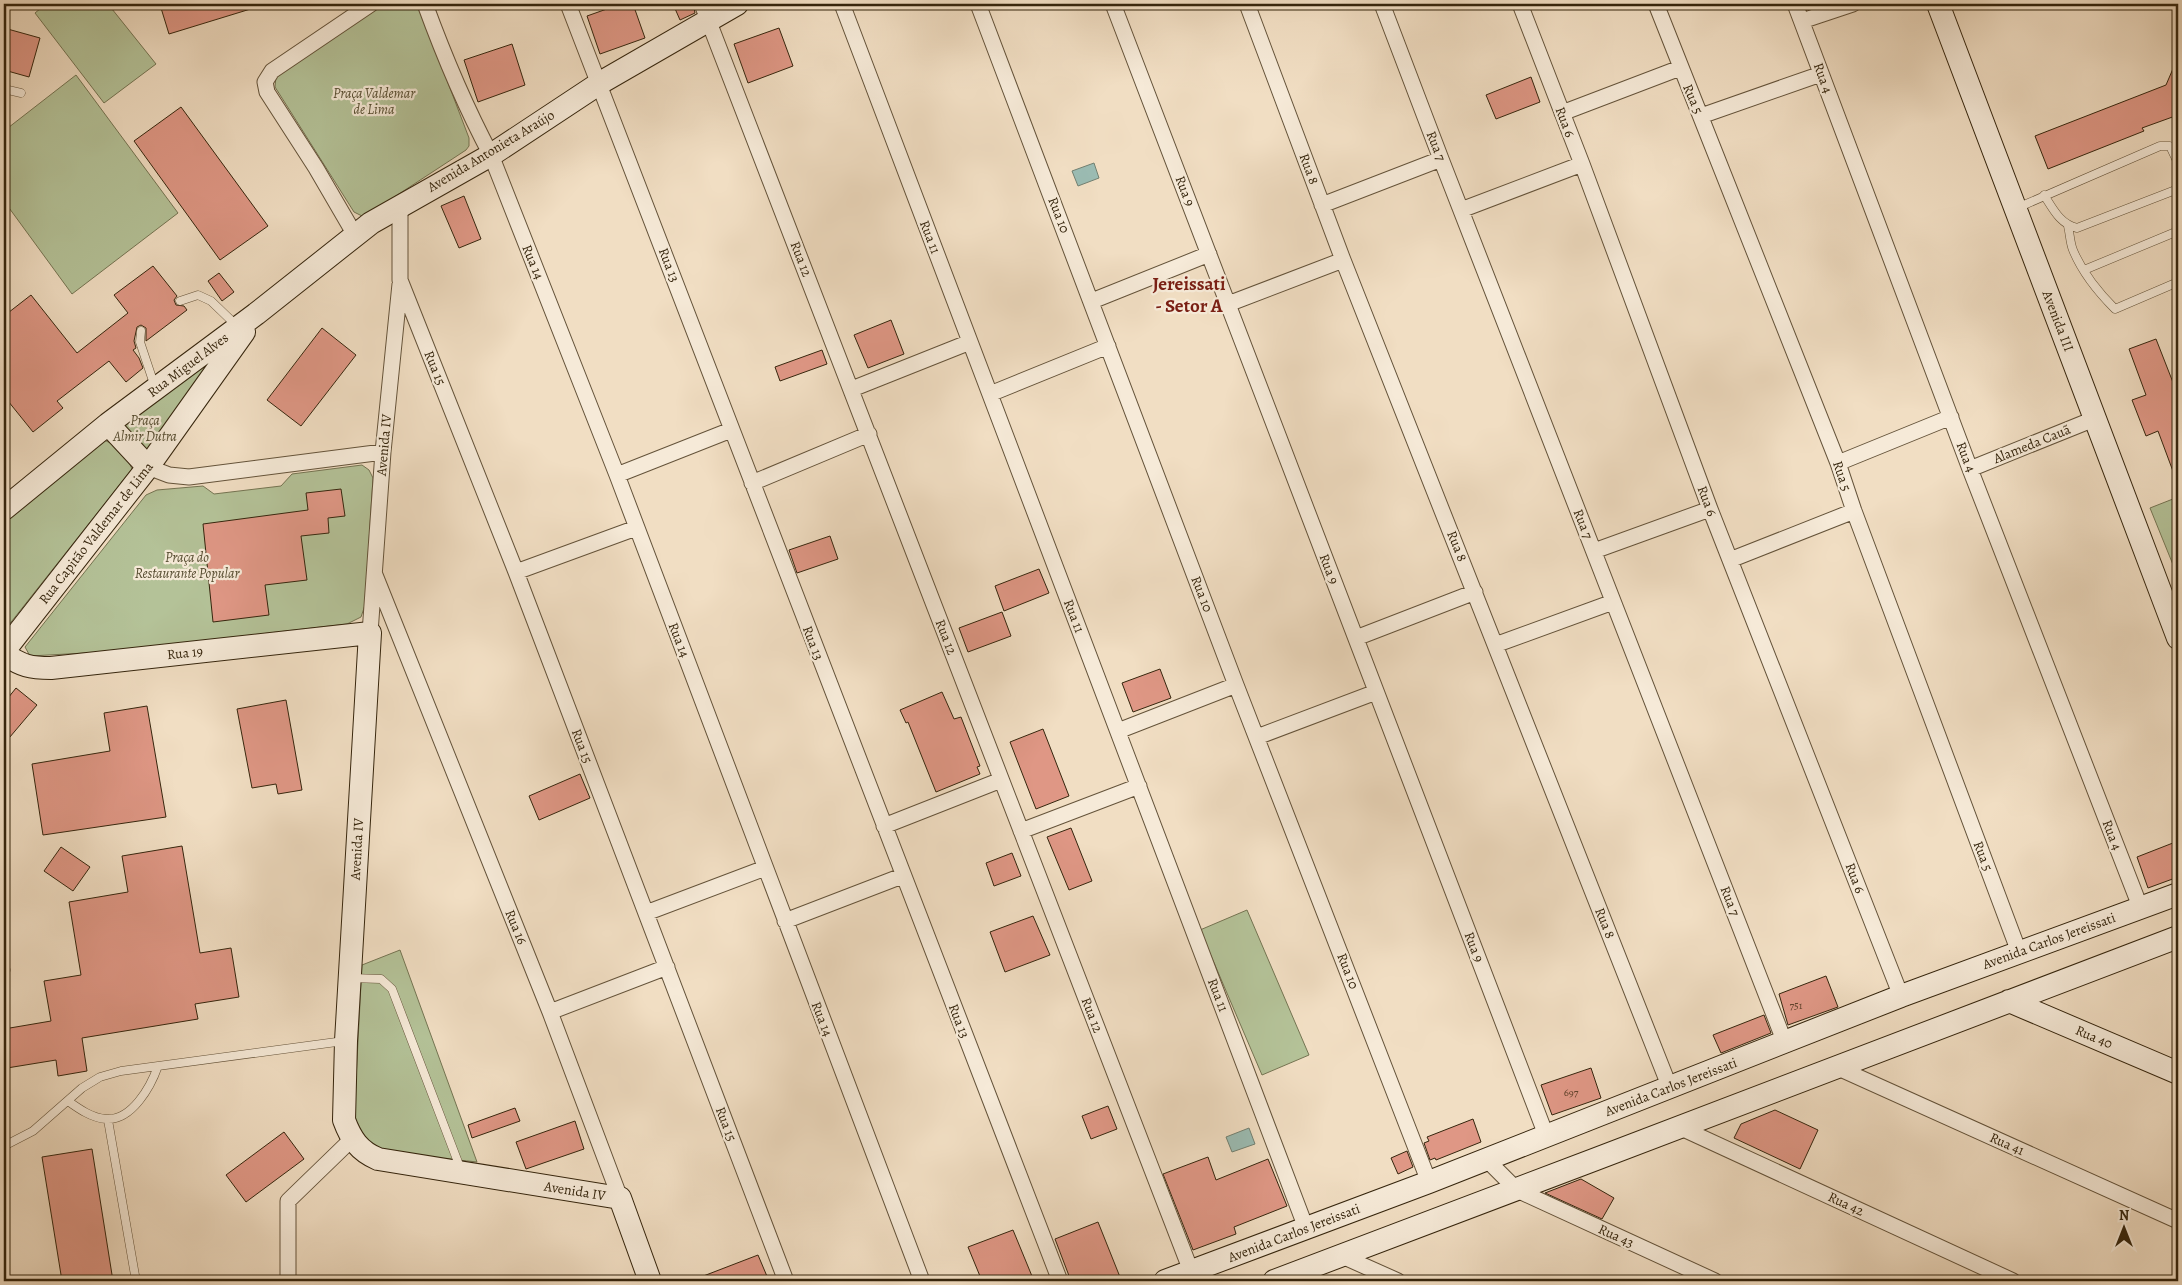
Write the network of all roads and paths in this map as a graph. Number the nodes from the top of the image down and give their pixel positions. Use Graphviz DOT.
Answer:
graph roads {
  1 [pos="371,4"];
  2 [pos="425,4"];
  3 [pos="568,4"];
  4 [pos="737,4"];
  5 [pos="842,4"];
  6 [pos="978,4"];
  7 [pos="1113,4"];
  8 [pos="1247,4"];
  9 [pos="1382,4"];
  10 [pos="1520,4"];
  11 [pos="1656,4"];
  12 [pos="1795,4"];
  13 [pos="1853,4"];
  14 [pos="1938,4"];
  15 [pos="705,12"];
  16 [pos="1802,21"];
  17 [pos="1680,68"];
  18 [pos="1821,74"];
  19 [pos="600,83"];
  20 [pos="4,89"];
  21 [pos="21,93"];
  22 [pos="1562,113"];
  23 [pos="1700,116"];
  24 [pos="491,155"];
  25 [pos="1441,159"];
  26 [pos="2178,163"];
  27 [pos="1582,164"];
  28 [pos="2178,189"];
  29 [pos="2044,196"];
  30 [pos="1322,205"];
  31 [pos="400,207"];
  32 [pos="2015,209"];
  33 [pos="1460,210"];
  34 [pos="2068,226"];
  35 [pos="2178,231"];
  36 [pos="355,235"];
  37 [pos="1209,254"];
  38 [pos="1343,260"];
  39 [pos="2084,270"];
  40 [pos="400,280"];
  41 [pos="2178,282"];
  42 [pos="180,301"];
  43 [pos="1092,301"];
  44 [pos="1228,304"];
  45 [pos="247,321"];
  46 [pos="141,331"];
  47 [pos="970,342"];
  48 [pos="1108,346"];
  49 [pos="156,389"];
  50 [pos="852,389"];
  51 [pos="990,394"];
  52 [pos="1951,417"];
  53 [pos="2094,419"];
  54 [pos="108,424"];
  55 [pos="731,430"];
  56 [pos="868,434"];
  57 [pos="383,452"];
  58 [pos="1838,463"];
  59 [pos="148,467"];
  60 [pos="1970,469"];
  61 [pos="617,475"];
  62 [pos="752,483"];
  63 [pos="4,509"];
  64 [pos="1710,509"];
  65 [pos="1854,511"];
  66 [pos="636,528"];
  67 [pos="1594,551"];
  68 [pos="1730,560"];
  69 [pos="516,572"];
  70 [pos="375,575"];
  71 [pos="1475,592"];
  72 [pos="1613,602"];
  73 [pos="370,633"];
  74 [pos="1356,638"];
  75 [pos="2178,638"];
  76 [pos="1495,645"];
  77 [pos="4,653"];
  78 [pos="1236,685"];
  79 [pos="1376,692"];
  80 [pos="1118,731"];
  81 [pos="1257,737"];
  82 [pos="1001,780"];
  83 [pos="1138,786"];
  84 [pos="884,826"];
  85 [pos="1020,831"];
  86 [pos="765,868"];
  87 [pos="902,876"];
  88 [pos="2178,894"];
  89 [pos="2141,909"];
  90 [pos="646,913"];
  91 [pos="785,921"];
  92 [pos="2178,937"];
  93 [pos="2019,952"];
  94 [pos="667,967"];
  95 [pos="349,978"];
  96 [pos="1901,996"];
  97 [pos="2009,1001"];
  98 [pos="550,1012"];
  99 [pos="346,1041"];
  100 [pos="1785,1043"];
  101 [pos="158,1066"];
  102 [pos="1836,1067"];
  103 [pos="2178,1073"];
  104 [pos="1670,1088"];
  105 [pos="68,1101"];
  106 [pos="108,1120"];
  107 [pos="1679,1127"];
  108 [pos="1546,1135"];
  109 [pos="352,1138"];
  110 [pos="4,1146"];
  111 [pos="1486,1159"];
  112 [pos="462,1173"];
  113 [pos="1429,1182"];
  114 [pos="1517,1190"];
  115 [pos="620,1198"];
  116 [pos="2178,1221"];
  117 [pos="1306,1228"];
  118 [pos="1342,1256"];
  119 [pos="1191,1271"];
  120 [pos="136,1281"];
  121 [pos="288,1281"];
  122 [pos="650,1281"];
  123 [pos="786,1281"];
  124 [pos="922,1281"];
  125 [pos="1060,1281"];
  126 [pos="1165,1281"];
  127 [pos="1274,1281"];
  128 [pos="1398,1281"];
  129 [pos="1715,1281"];
  130 [pos="2013,1281"];
  1 -- 36 [label="street"];
  2 -- 24 [label="street, Rua 14"];
  3 -- 19 [label="street, Rua 13"];
  4 -- 15 [label="street, Avenida Antonieta Araújo"];
  5 -- 47 [label="street, Rua 11"];
  6 -- 43 [label="street, Rua 10"];
  7 -- 37 [label="street, Rua 9"];
  8 -- 30 [label="street, Rua 8"];
  9 -- 25 [label="street, Rua 7"];
  10 -- 22 [label="street, Rua 6"];
  11 -- 17 [label="street, Rua 5"];
  12 -- 16 [label="street, Rua 4"];
  13 -- 16 [label="street"];
  14 -- 32 [label="street, Avenida III"];
  15 -- 19 [label="street, Avenida Antonieta Araújo"];
  15 -- 50 [label="street, Rua 12"];
  16 -- 18 [label="street, Rua 4"];
  17 -- 22 [label="street"];
  17 -- 23 [label="street, Rua 5"];
  18 -- 23 [label="street"];
  18 -- 52 [label="street, Rua 4"];
  19 -- 24 [label="street, Avenida Antonieta Araújo"];
  19 -- 55 [label="street, Rua 13"];
  20 -- 21 [label="lane"];
  22 -- 27 [label="street, Rua 6"];
  23 -- 58 [label="street, Rua 5"];
  24 -- 31 [label="street, Avenida Antonieta Araújo"];
  24 -- 61 [label="street, Rua 14"];
  25 -- 30 [label="street"];
  25 -- 33 [label="street, Rua 7"];
  26 -- 29 [label="lane"];
  27 -- 33 [label="street"];
  27 -- 64 [label="street, Rua 6"];
  28 -- 34 [label="lane"];
  29 -- 32 [label="lane"];
  29 -- 34 [label="lane"];
  30 -- 38 [label="street, Rua 8"];
  31 -- 36 [label="street, Avenida Antonieta Araújo"];
  31 -- 40 [label="street, Rua 15"];
  32 -- 53 [label="street, Avenida III"];
  33 -- 67 [label="street, Rua 7"];
  34 -- 39 [label="lane"];
  35 -- 39 [label="lane"];
  36 -- 45 [label="street, Avenida Antonieta Araújo"];
  37 -- 43 [label="street"];
  37 -- 44 [label="street, Rua 9"];
  38 -- 44 [label="street"];
  38 -- 71 [label="street, Rua 8"];
  39 -- 41 [label="lane"];
  40 -- 57 [label="street, Avenida IV"];
  40 -- 69 [label="street, Rua 15"];
  42 -- 45 [label="lane"];
  43 -- 48 [label="street, Rua 10"];
  44 -- 74 [label="street, Rua 9"];
  45 -- 49 [label="street, Rua Miguel Alves"];
  45 -- 59 [label="street, Rua Capitão Valdemar de Lima"];
  46 -- 49 [label="lane"];
  47 -- 50 [label="street"];
  47 -- 51 [label="street, Rua 11"];
  48 -- 51 [label="street"];
  48 -- 78 [label="street, Rua 10"];
  49 -- 54 [label="street, Rua Miguel Alves"];
  50 -- 56 [label="street, Rua 12"];
  51 -- 80 [label="street, Rua 11"];
  52 -- 58 [label="street"];
  52 -- 60 [label="street, Rua 4"];
  53 -- 60 [label="street, Alameda Cauã"];
  53 -- 75 [label="street, Avenida III"];
  54 -- 59 [label="street"];
  54 -- 63 [label="street, Rua Miguel Alves"];
  55 -- 61 [label="street"];
  55 -- 62 [label="street, Rua 13"];
  56 -- 62 [label="street"];
  56 -- 82 [label="street, Rua 12"];
  57 -- 59 [label="street"];
  57 -- 70 [label="street, Avenida IV"];
  58 -- 65 [label="street, Rua 5"];
  59 -- 77 [label="street, Rua Capitão Valdemar de Lima"];
  60 -- 89 [label="street, Rua 4"];
  61 -- 66 [label="street, Rua 14"];
  62 -- 84 [label="street, Rua 13"];
  64 -- 67 [label="street"];
  64 -- 68 [label="street, Rua 6"];
  65 -- 68 [label="street"];
  65 -- 93 [label="street, Rua 5"];
  66 -- 69 [label="street"];
  66 -- 86 [label="street, Rua 14"];
  67 -- 72 [label="street, Rua 7"];
  68 -- 96 [label="street, Rua 6"];
  69 -- 90 [label="street, Rua 15"];
  70 -- 73 [label="street, Avenida IV"];
  70 -- 98 [label="street, Rua 16"];
  71 -- 74 [label="street"];
  71 -- 76 [label="street, Rua 8"];
  72 -- 76 [label="street"];
  72 -- 100 [label="street, Rua 7"];
  73 -- 77 [label="street, Rua 19"];
  73 -- 95 [label="street, Avenida IV"];
  74 -- 79 [label="street, Rua 9"];
  76 -- 104 [label="street, Rua 8"];
  78 -- 80 [label="street"];
  78 -- 81 [label="street, Rua 10"];
  79 -- 81 [label="street"];
  79 -- 108 [label="street, Rua 9"];
  80 -- 83 [label="street, Rua 11"];
  81 -- 113 [label="street, Rua 10"];
  82 -- 84 [label="street"];
  82 -- 85 [label="street, Rua 12"];
  83 -- 85 [label="street"];
  83 -- 117 [label="street, Rua 11"];
  84 -- 87 [label="street, Rua 13"];
  85 -- 119 [label="street, Rua 12"];
  86 -- 90 [label="street"];
  86 -- 91 [label="street, Rua 14"];
  87 -- 91 [label="street"];
  87 -- 125 [label="street, Rua 13"];
  88 -- 89 [label="street, Avenida Carlos Jereissati"];
  89 -- 93 [label="street, Avenida Carlos Jereissati"];
  90 -- 94 [label="street, Rua 15"];
  91 -- 124 [label="street, Rua 14"];
  92 -- 97 [label="street"];
  93 -- 96 [label="street, Avenida Carlos Jereissati"];
  94 -- 98 [label="street"];
  94 -- 123 [label="street, Rua 15"];
  95 -- 99 [label="street, Avenida IV"];
  95 -- 112 [label="lane"];
  96 -- 100 [label="street, Avenida Carlos Jereissati"];
  97 -- 102 [label="street"];
  97 -- 103 [label="street, Rua 40"];
  98 -- 115 [label="street, Rua 16"];
  99 -- 101 [label="lane"];
  99 -- 109 [label="street, Avenida IV"];
  100 -- 104 [label="street, Avenida Carlos Jereissati"];
  101 -- 105 [label="lane"];
  101 -- 106 [label="lane"];
  102 -- 107 [label="street"];
  102 -- 116 [label="street, Rua 41"];
  104 -- 108 [label="street, Avenida Carlos Jereissati"];
  105 -- 106 [label="lane"];
  105 -- 110 [label="lane"];
  106 -- 120 [label="lane"];
  107 -- 114 [label="street"];
  107 -- 130 [label="street, Rua 42"];
  108 -- 111 [label="street, Avenida Carlos Jereissati"];
  109 -- 112 [label="street, Avenida IV"];
  109 -- 121 [label="street"];
  111 -- 113 [label="street, Avenida Carlos Jereissati"];
  111 -- 114 [label="street"];
  112 -- 115 [label="street, Avenida IV"];
  113 -- 117 [label="street, Avenida Carlos Jereissati"];
  114 -- 118 [label="street"];
  114 -- 129 [label="street, Rua 43"];
  115 -- 122 [label="street, Rua 16"];
  117 -- 119 [label="street, Avenida Carlos Jereissati"];
  118 -- 127 [label="street"];
  118 -- 128 [label="street"];
  119 -- 126 [label="street, Avenida Carlos Jereissati"];
}
